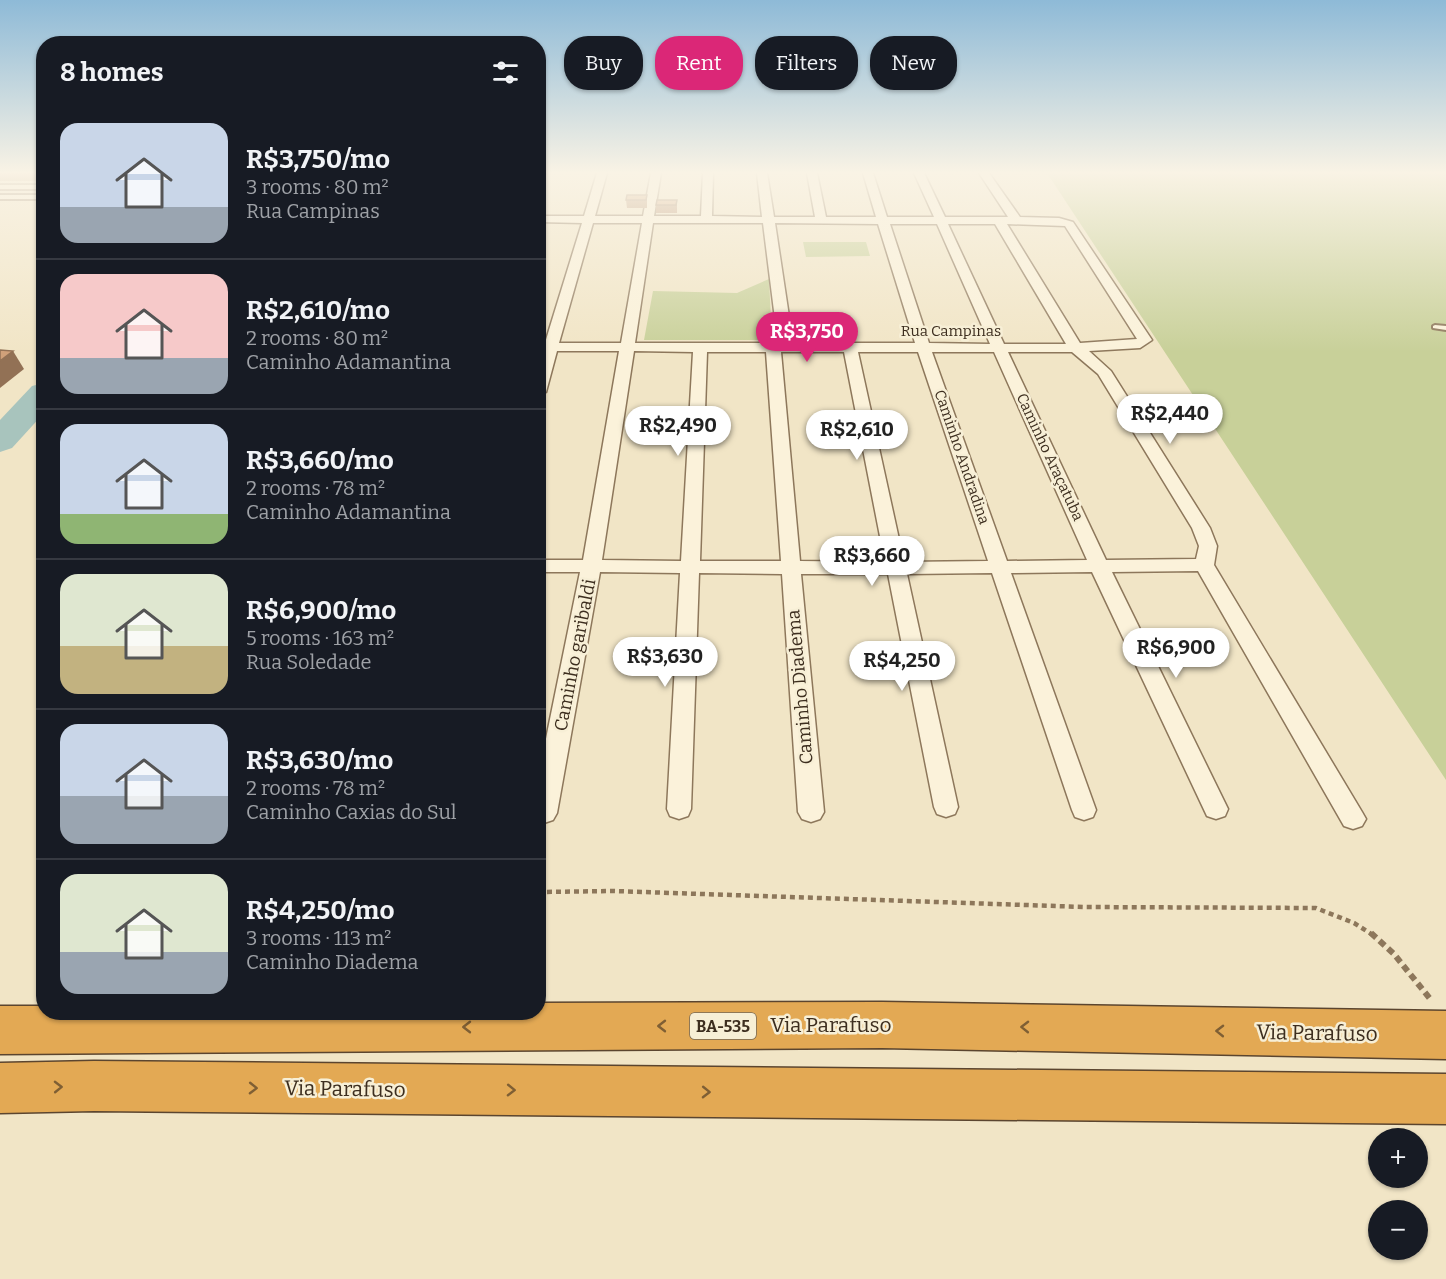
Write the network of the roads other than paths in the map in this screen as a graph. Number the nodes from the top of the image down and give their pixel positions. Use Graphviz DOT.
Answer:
graph roads {
  1 [pos="586,233"];
  2 [pos="648,233"];
  3 [pos="768,233"];
  4 [pos="887,233"];
  5 [pos="946,233"];
  6 [pos="1006,233"];
  7 [pos="1075,233"];
  8 [pos="1435,327"];
  9 [pos="1446,328"];
  10 [pos="546,344"];
  11 [pos="628,346"];
  12 [pos="700,346"];
  13 [pos="546,347"];
  14 [pos="779,347"];
  15 [pos="850,347"];
  16 [pos="923,347"];
  17 [pos="999,347"];
  18 [pos="1076,348"];
  19 [pos="1204,565"];
  20 [pos="546,566"];
  21 [pos="591,567"];
  22 [pos="1000,567"];
  23 [pos="790,568"];
  24 [pos="898,568"];
  25 [pos="1100,568"];
  26 [pos="690,569"];
  27 [pos="546,803"];
  28 [pos="946,807"];
  29 [pos="679,808"];
  30 [pos="1216,809"];
  31 [pos="1084,810"];
  32 [pos="811,812"];
  33 [pos="1353,819"];
  34 [pos="1440,1019"];
  35 [pos="0,1030"];
  36 [pos="0,1088"];
  37 [pos="1446,1099"];
  1 -- 10 [label="street"];
  2 -- 11 [label="street, Caminho garibaldi"];
  3 -- 14 [label="street, Caminho Diadema"];
  4 -- 16 [label="street, Caminho Andradina"];
  5 -- 17 [label="street, Caminho Araçatuba"];
  6 -- 18 [label="street"];
  7 -- 18 [label="street, Rua Campinas"];
  8 -- 9 [label="lane"];
  11 -- 12 [label="street, Rua Campinas"];
  11 -- 13 [label="street, Rua Campinas"];
  11 -- 21 [label="street, Caminho garibaldi"];
  12 -- 14 [label="street, Rua Campinas"];
  12 -- 26 [label="street"];
  14 -- 15 [label="street, Rua Campinas"];
  14 -- 23 [label="street, Caminho Diadema"];
  15 -- 16 [label="street, Rua Campinas"];
  15 -- 24 [label="street"];
  16 -- 17 [label="street, Rua Campinas"];
  16 -- 22 [label="street, Caminho Andradina"];
  17 -- 18 [label="street, Rua Campinas"];
  17 -- 25 [label="street, Caminho Araçatuba"];
  18 -- 19 [label="street"];
  19 -- 25 [label="street"];
  19 -- 33 [label="street"];
  20 -- 21 [label="street"];
  21 -- 26 [label="street"];
  21 -- 27 [label="street, Caminho garibaldi"];
  22 -- 24 [label="street"];
  22 -- 25 [label="street"];
  22 -- 31 [label="street, Caminho Andradina"];
  23 -- 24 [label="street"];
  23 -- 26 [label="street"];
  23 -- 32 [label="street, Caminho Diadema"];
  24 -- 28 [label="street"];
  25 -- 30 [label="street, Caminho Araçatuba"];
  26 -- 29 [label="street"];
  34 -- 35 [label="highway, Via Parafuso / BA-535, one-way"];
  36 -- 37 [label="highway, Via Parafuso, one-way"];
}
